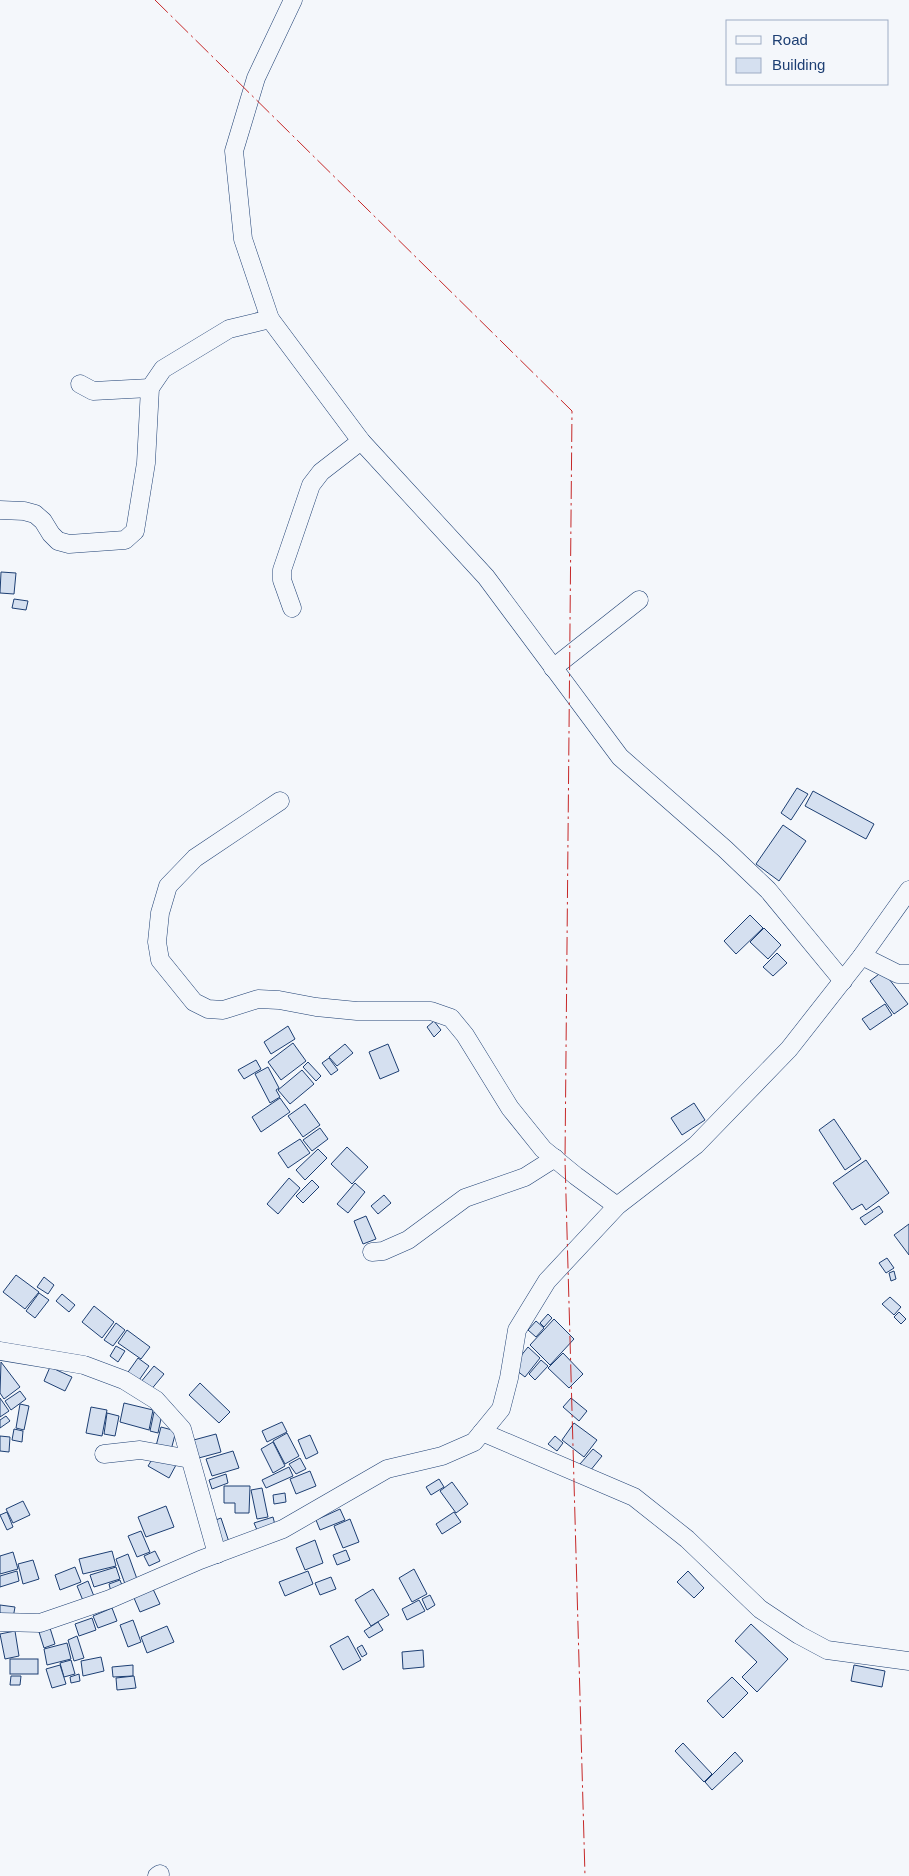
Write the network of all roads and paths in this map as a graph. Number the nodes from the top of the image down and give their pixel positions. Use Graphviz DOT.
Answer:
graph roads {
  1 [pos="293,0"];
  2 [pos="270,319"];
  3 [pos="80,384"];
  4 [pos="150,388"];
  5 [pos="361,442"];
  6 [pos="0,510"];
  7 [pos="639,600"];
  8 [pos="292,608"];
  9 [pos="553,668"];
  10 [pos="280,801"];
  11 [pos="909,890"];
  12 [pos="862,956"];
  13 [pos="909,974"];
  14 [pos="843,981"];
  15 [pos="555,1158"];
  16 [pos="617,1206"];
  17 [pos="372,1252"];
  18 [pos="0,1350"];
  19 [pos="482,1432"];
  20 [pos="104,1454"];
  21 [pos="190,1459"];
  22 [pos="217,1554"];
  23 [pos="0,1622"];
  24 [pos="909,1661"];
  1 -- 2 [label="street"];
  2 -- 4 [label="street"];
  2 -- 5 [label="street"];
  3 -- 4 [label="street"];
  4 -- 6 [label="street"];
  5 -- 8 [label="street"];
  5 -- 9 [label="street"];
  7 -- 9 [label="street"];
  9 -- 14 [label="street"];
  10 -- 15 [label="street"];
  11 -- 12 [label="street"];
  12 -- 13 [label="street"];
  12 -- 14 [label="street"];
  14 -- 16 [label="street"];
  15 -- 16 [label="street"];
  15 -- 17 [label="street"];
  16 -- 19 [label="street"];
  18 -- 21 [label="street"];
  19 -- 22 [label="street"];
  19 -- 24 [label="street"];
  20 -- 21 [label="street"];
  21 -- 22 [label="street"];
  22 -- 23 [label="street"];
}
